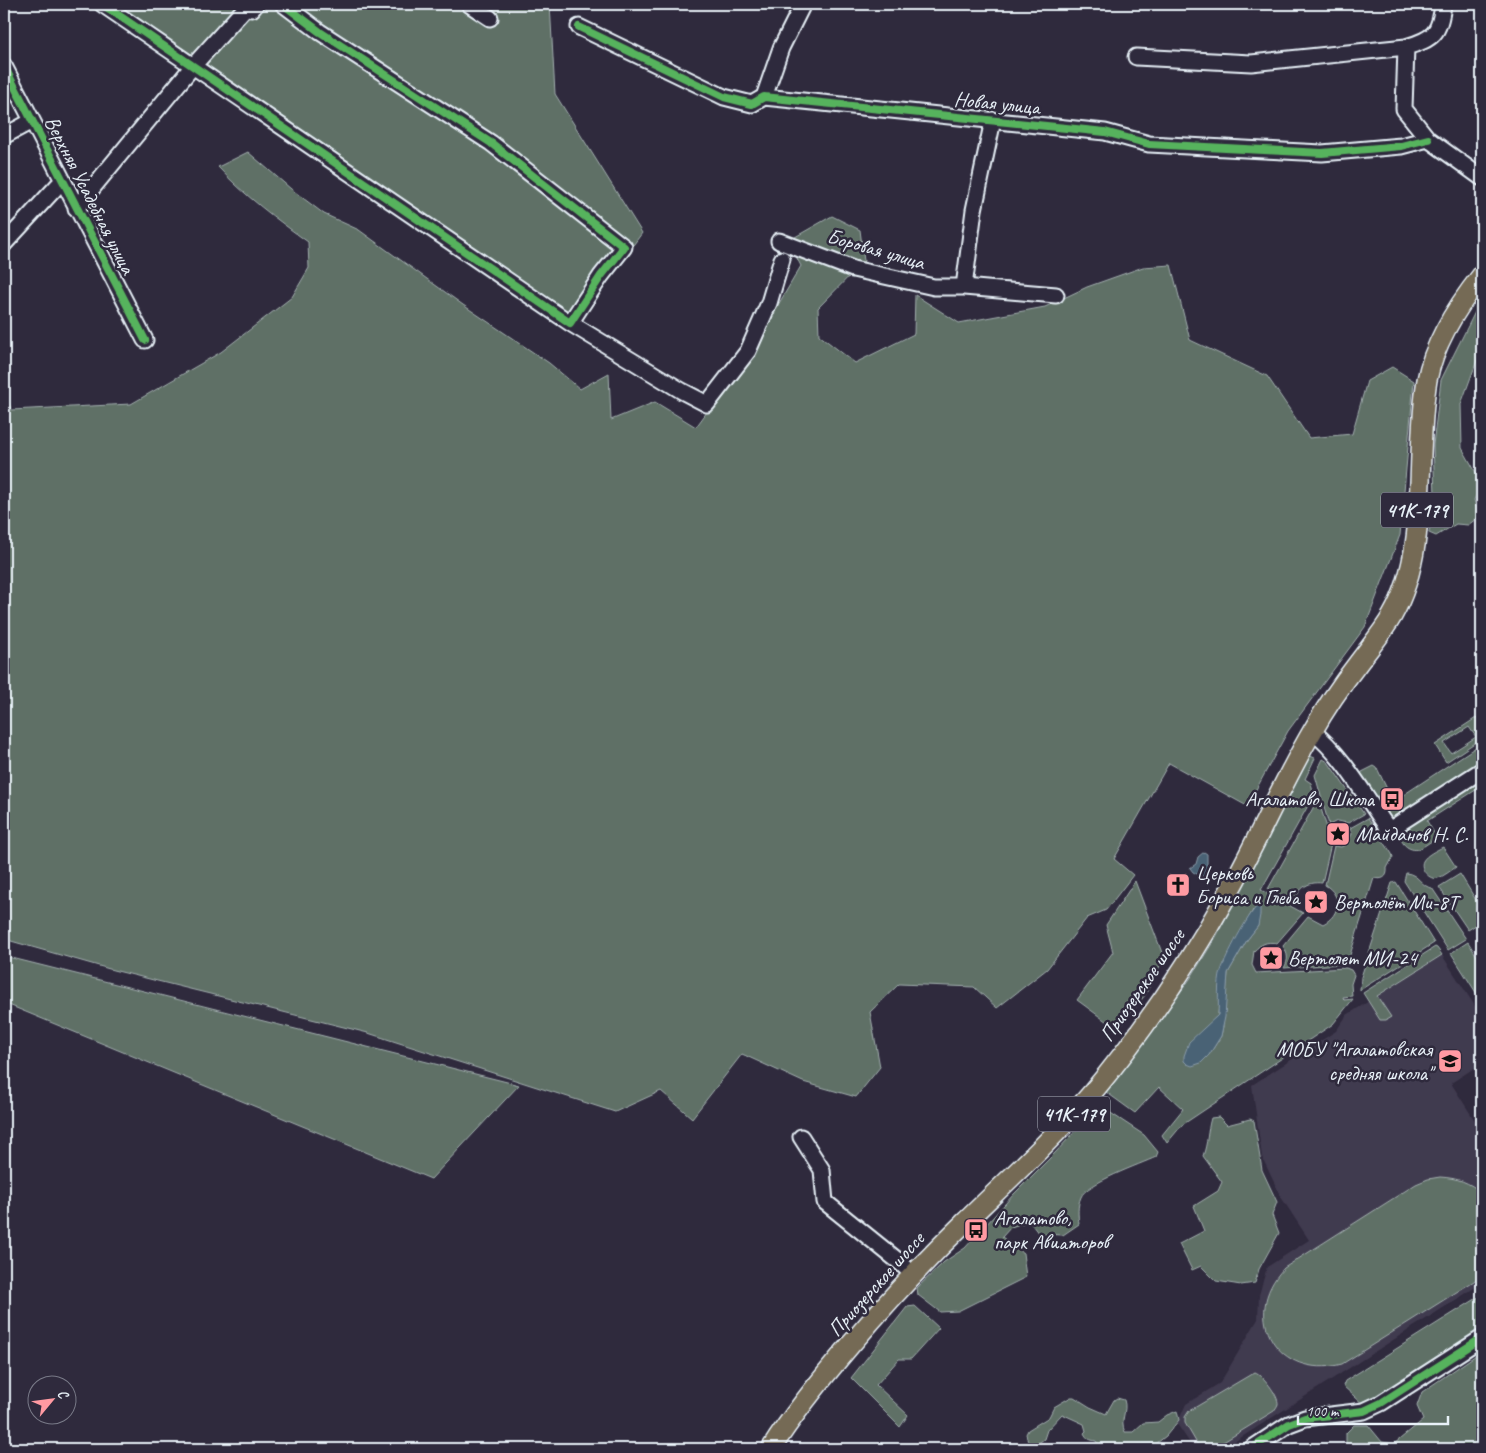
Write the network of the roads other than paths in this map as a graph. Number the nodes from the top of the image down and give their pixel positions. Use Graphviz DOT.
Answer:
graph roads {
  1 [pos="102,4"];
  2 [pos="256,4"];
  3 [pos="282,4"];
  4 [pos="469,4"];
  5 [pos="803,4"];
  6 [pos="1443,4"];
  7 [pos="490,18"];
  8 [pos="579,27"];
  9 [pos="1406,47"];
  10 [pos="1136,57"];
  11 [pos="4,66"];
  12 [pos="193,66"];
  13 [pos="764,97"];
  14 [pos="993,120"];
  15 [pos="32,121"];
  16 [pos="4,136"];
  17 [pos="1428,139"];
  18 [pos="1482,178"];
  19 [pos="62,181"];
  20 [pos="76,208"];
  21 [pos="779,240"];
  22 [pos="4,244"];
  23 [pos="782,259"];
  24 [pos="1482,275"];
  25 [pos="964,287"];
  26 [pos="1056,295"];
  27 [pos="570,323"];
  28 [pos="145,340"];
  29 [pos="1312,731"];
  30 [pos="1482,770"];
  31 [pos="801,1137"];
  32 [pos="912,1274"];
  33 [pos="1482,1338"];
  34 [pos="771,1449"];
  35 [pos="1251,1449"];
  1 -- 12 [label="street"];
  2 -- 12 [label="street"];
  3 -- 27 [label="street"];
  4 -- 7 [label="street"];
  5 -- 13 [label="street"];
  6 -- 9 [label="street"];
  8 -- 13 [label="street, Новая улица"];
  9 -- 10 [label="street"];
  9 -- 17 [label="street"];
  11 -- 15 [label="street, Верхняя Усадебная улица"];
  12 -- 20 [label="street"];
  12 -- 27 [label="street"];
  13 -- 14 [label="street, Новая улица"];
  14 -- 17 [label="street, Новая улица"];
  14 -- 25 [label="street"];
  15 -- 16 [label="street, Верхняя Усадебная улица"];
  15 -- 19 [label="street, Верхняя Усадебная улица"];
  17 -- 18 [label="street"];
  19 -- 20 [label="street, Верхняя Усадебная улица"];
  19 -- 22 [label="street, Верхняя Усадебная улица"];
  20 -- 28 [label="street, Верхняя Усадебная улица"];
  21 -- 25 [label="street, Боровая улица"];
  23 -- 27 [label="street"];
  24 -- 29 [label="main road, Приозерское шоссе / 41К-179"];
  25 -- 26 [label="street, Боровая улица"];
  29 -- 30 [label="street"];
  29 -- 32 [label="main road, Приозерское шоссе / 41К-179"];
  31 -- 32 [label="street"];
  32 -- 34 [label="main road, Приозерское шоссе / 41К-179"];
  33 -- 35 [label="street"];
}
